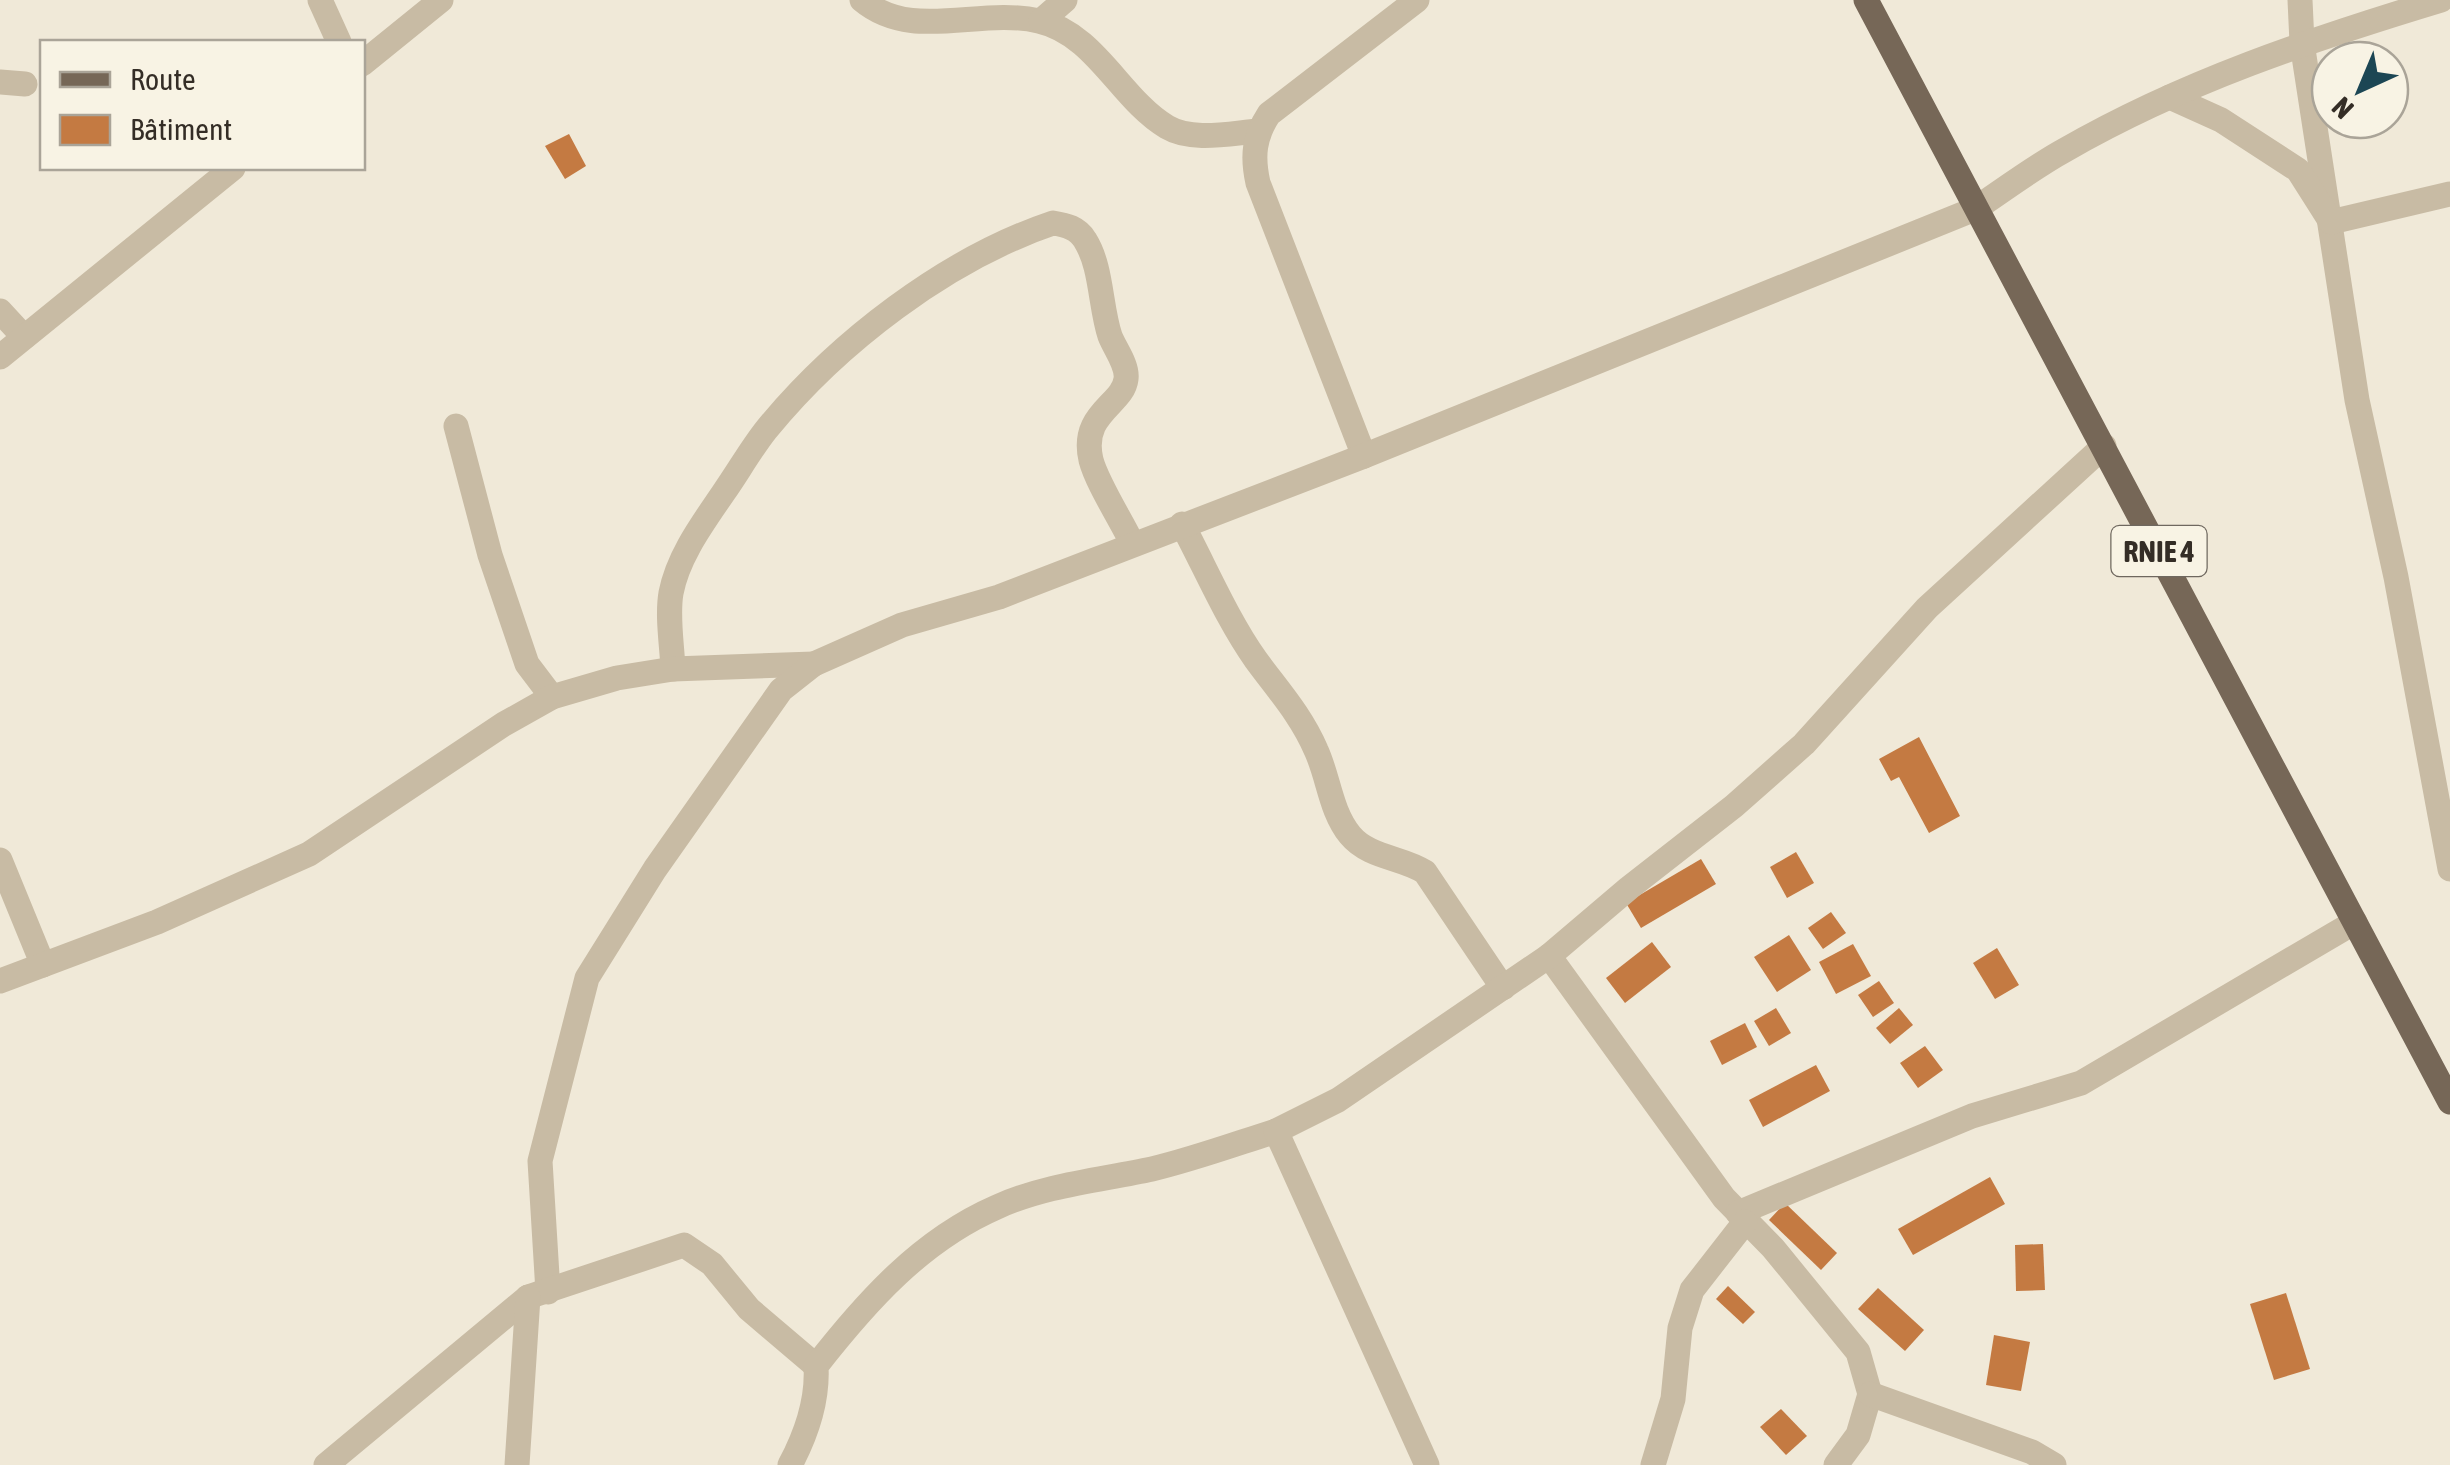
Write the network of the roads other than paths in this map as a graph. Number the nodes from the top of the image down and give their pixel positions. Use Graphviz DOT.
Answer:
graph roads {
  1 [pos="320,0"];
  2 [pos="442,0"];
  3 [pos="862,0"];
  4 [pos="1065,0"];
  5 [pos="1417,0"];
  6 [pos="1866,0"];
  7 [pos="2300,0"];
  8 [pos="2442,0"];
  9 [pos="1041,21"];
  10 [pos="338,40"];
  11 [pos="2302,42"];
  12 [pos="365,62"];
  13 [pos="2170,98"];
  14 [pos="1258,132"];
  15 [pos="231,170"];
  16 [pos="2450,194"];
  17 [pos="1975,208"];
  18 [pos="2331,222"];
  19 [pos="0,311"];
  20 [pos="24,337"];
  21 [pos="0,357"];
  22 [pos="456,426"];
  23 [pos="2104,446"];
  24 [pos="1364,456"];
  25 [pos="1182,524"];
  26 [pos="1132,543"];
  27 [pos="814,664"];
  28 [pos="673,669"];
  29 [pos="552,696"];
  30 [pos="0,860"];
  31 [pos="2450,869"];
  32 [pos="2354,922"];
  33 [pos="1549,956"];
  34 [pos="42,965"];
  35 [pos="0,981"];
  36 [pos="1502,988"];
  37 [pos="2450,1102"];
  38 [pos="1276,1131"];
  39 [pos="1742,1217"];
  40 [pos="538,1294"];
  41 [pos="816,1366"];
  42 [pos="1870,1394"];
  43 [pos="326,1465"];
  44 [pos="517,1465"];
  45 [pos="790,1465"];
  46 [pos="1427,1465"];
  47 [pos="1654,1465"];
  48 [pos="1836,1465"];
  49 [pos="2054,1465"];
  1 -- 10 [label="street"];
  2 -- 12 [label="street"];
  3 -- 9 [label="street"];
  4 -- 9 [label="street"];
  5 -- 14 [label="street"];
  6 -- 17 [label="main road, RNIE 4"];
  7 -- 11 [label="street"];
  8 -- 11 [label="street"];
  9 -- 14 [label="street"];
  11 -- 13 [label="street"];
  11 -- 18 [label="street"];
  13 -- 17 [label="street"];
  13 -- 18 [label="street"];
  14 -- 24 [label="street"];
  15 -- 20 [label="street"];
  16 -- 18 [label="street"];
  17 -- 23 [label="main road, RNIE 4"];
  17 -- 24 [label="street"];
  18 -- 31 [label="street"];
  19 -- 20 [label="street"];
  20 -- 21 [label="street"];
  22 -- 29 [label="street"];
  23 -- 32 [label="main road, RNIE 4"];
  23 -- 33 [label="street"];
  24 -- 25 [label="street"];
  25 -- 26 [label="street"];
  25 -- 36 [label="street"];
  26 -- 27 [label="street"];
  26 -- 28 [label="street"];
  27 -- 28 [label="street"];
  27 -- 40 [label="street"];
  28 -- 29 [label="street"];
  29 -- 34 [label="street"];
  30 -- 34 [label="street"];
  32 -- 37 [label="main road, RNIE 4"];
  32 -- 39 [label="street"];
  33 -- 36 [label="street"];
  33 -- 39 [label="street"];
  34 -- 35 [label="street"];
  36 -- 38 [label="street"];
  38 -- 41 [label="street"];
  38 -- 46 [label="street"];
  39 -- 42 [label="street"];
  39 -- 47 [label="street"];
  40 -- 41 [label="street"];
  40 -- 43 [label="street"];
  40 -- 44 [label="street"];
  41 -- 45 [label="street"];
  42 -- 48 [label="street"];
  42 -- 49 [label="street"];
}
